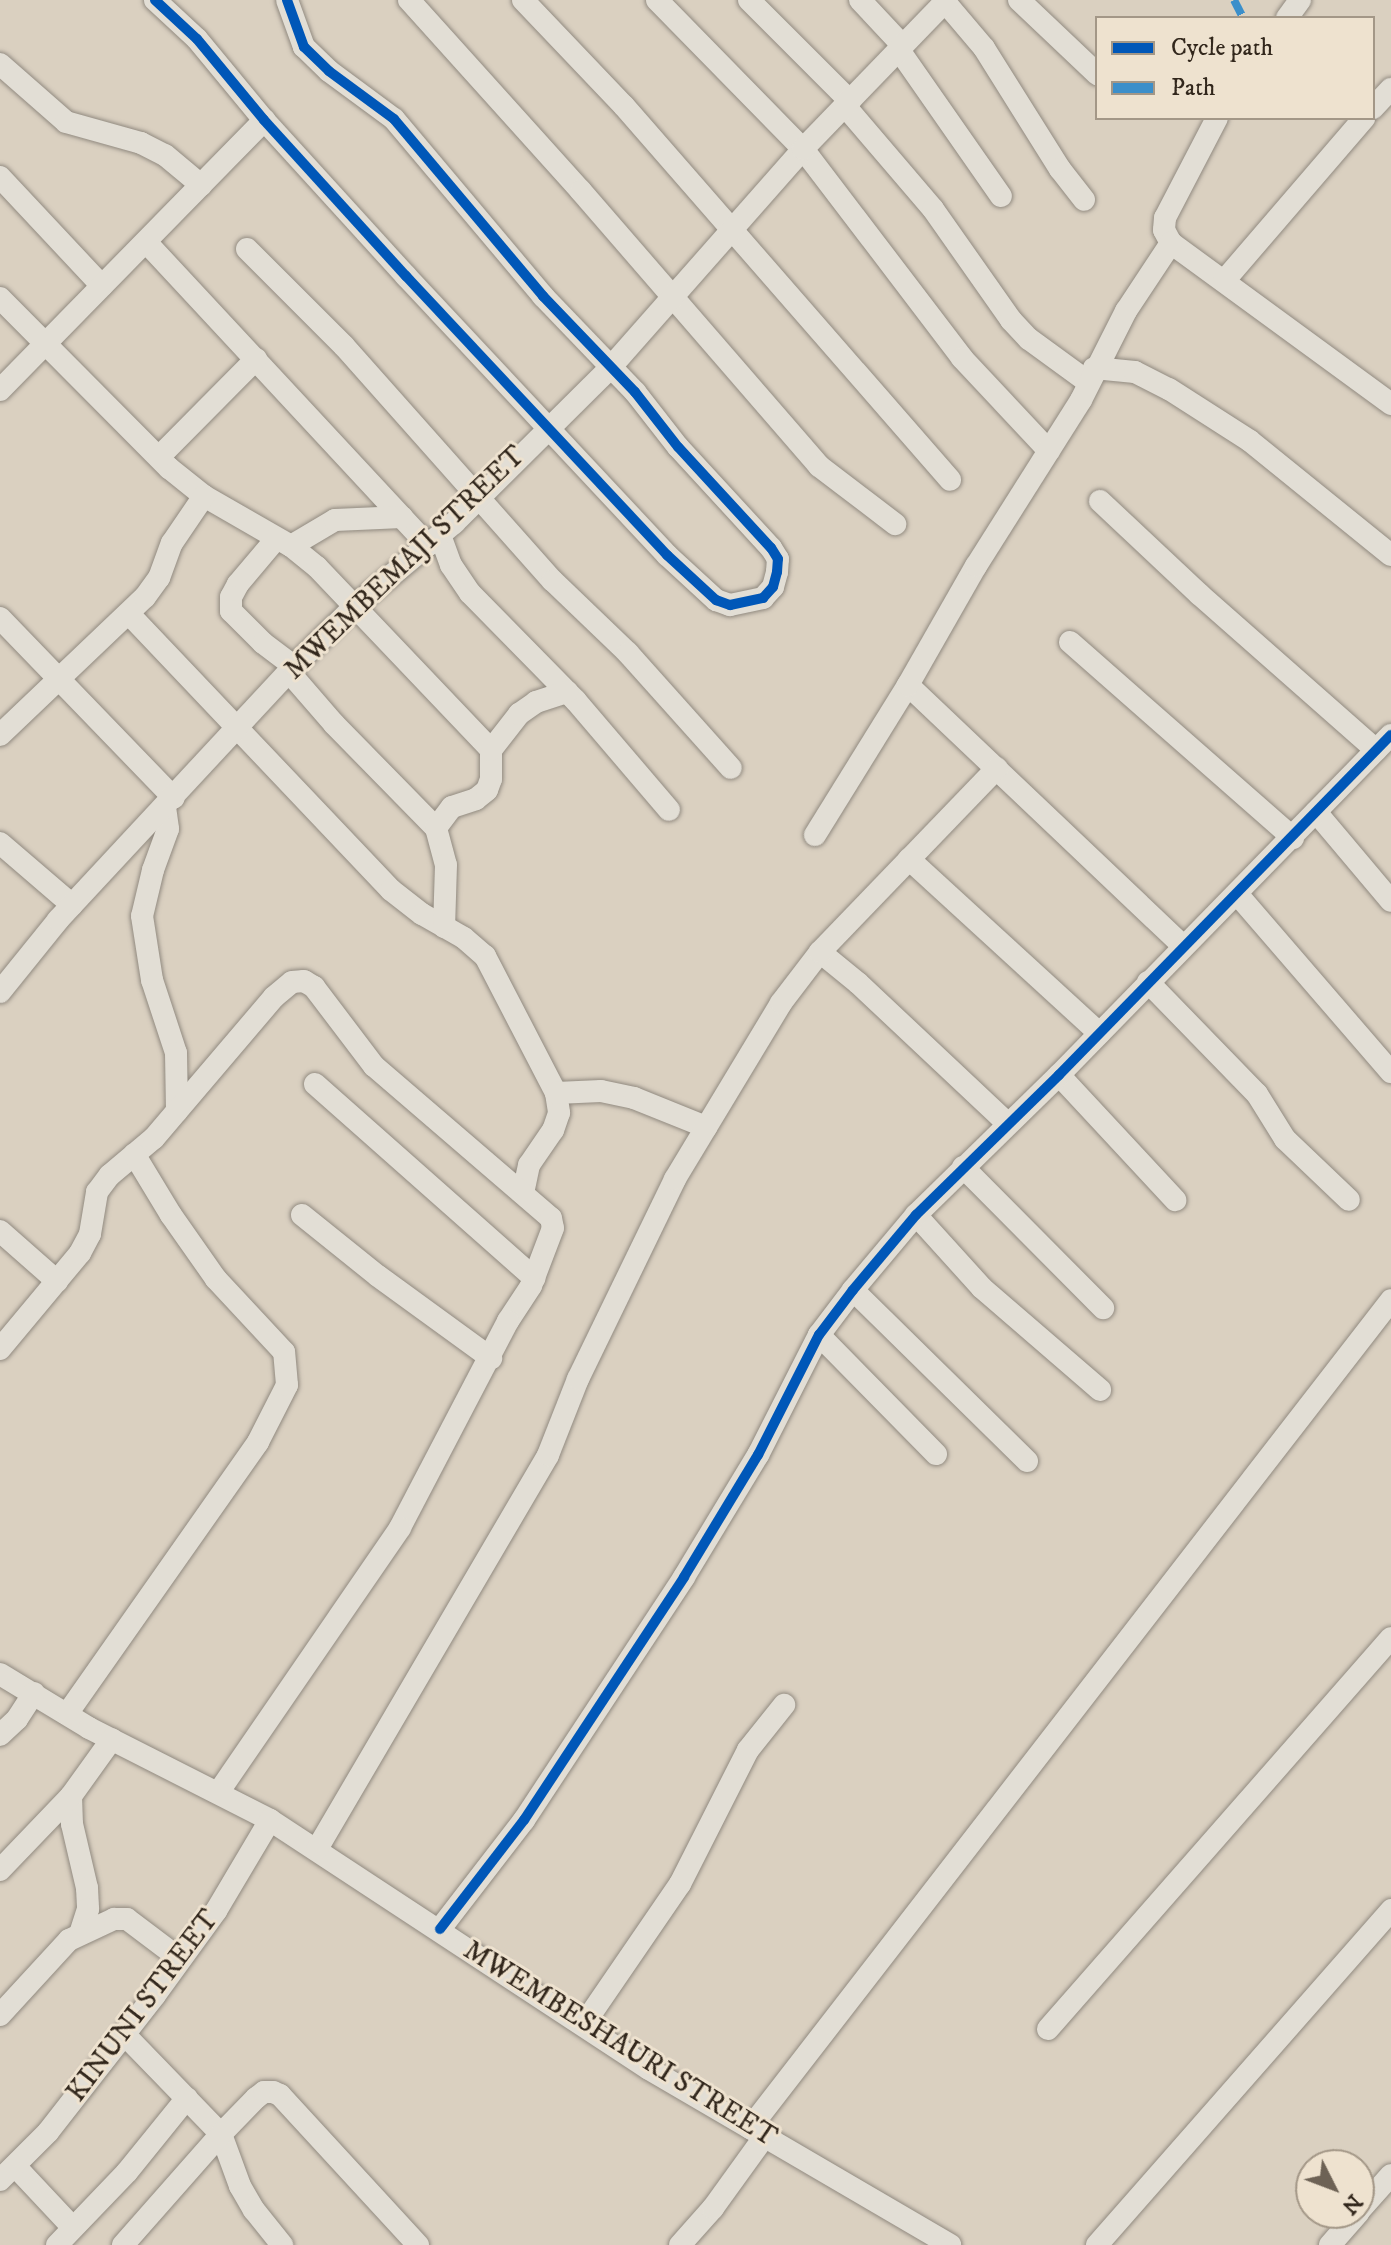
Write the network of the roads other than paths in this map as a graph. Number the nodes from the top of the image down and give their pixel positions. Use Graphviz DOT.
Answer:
graph roads {
  1 [pos="155,0"];
  2 [pos="287,0"];
  3 [pos="409,0"];
  4 [pos="523,0"];
  5 [pos="657,0"];
  6 [pos="749,0"];
  7 [pos="860,0"];
  8 [pos="1019,0"];
  9 [pos="946,1"];
  10 [pos="901,48"];
  11 [pos="0,64"];
  12 [pos="1095,72"];
  13 [pos="1391,89"];
  14 [pos="847,103"];
  15 [pos="1375,106"];
  16 [pos="264,120"];
  17 [pos="1216,120"];
  18 [pos="1362,120"];
  19 [pos="803,149"];
  20 [pos="0,177"];
  21 [pos="201,185"];
  22 [pos="1001,196"];
  23 [pos="1084,200"];
  24 [pos="732,229"];
  25 [pos="147,243"];
  26 [pos="1171,243"];
  27 [pos="247,249"];
  28 [pos="1224,281"];
  29 [pos="102,286"];
  30 [pos="671,296"];
  31 [pos="0,298"];
  32 [pos="44,343"];
  33 [pos="256,359"];
  34 [pos="610,368"];
  35 [pos="1091,375"];
  36 [pos="0,390"];
  37 [pos="1391,404"];
  38 [pos="546,428"];
  39 [pos="1049,451"];
  40 [pos="159,457"];
  41 [pos="950,480"];
  42 [pos="204,496"];
  43 [pos="478,498"];
  44 [pos="1100,501"];
  45 [pos="402,517"];
  46 [pos="895,524"];
  47 [pos="434,540"];
  48 [pos="284,543"];
  49 [pos="1391,555"];
  50 [pos="356,605"];
  51 [pos="130,615"];
  52 [pos="0,618"];
  53 [pos="1070,642"];
  54 [pos="292,669"];
  55 [pos="59,677"];
  56 [pos="908,685"];
  57 [pos="567,692"];
  58 [pos="237,730"];
  59 [pos="0,735"];
  60 [pos="1385,747"];
  61 [pos="491,750"];
  62 [pos="731,768"];
  63 [pos="997,768"];
  64 [pos="169,802"];
  65 [pos="669,810"];
  66 [pos="1316,812"];
  67 [pos="436,828"];
  68 [pos="815,835"];
  69 [pos="1293,838"];
  70 [pos="0,843"];
  71 [pos="909,859"];
  72 [pos="1238,895"];
  73 [pos="1391,901"];
  74 [pos="72,905"];
  75 [pos="444,927"];
  76 [pos="1183,946"];
  77 [pos="820,952"];
  78 [pos="7,966"];
  79 [pos="1148,982"];
  80 [pos="0,992"];
  81 [pos="1099,1033"];
  82 [pos="1391,1072"];
  83 [pos="1059,1075"];
  84 [pos="315,1084"];
  85 [pos="556,1093"];
  86 [pos="177,1111"];
  87 [pos="1007,1123"];
  88 [pos="706,1127"];
  89 [pos="134,1154"];
  90 [pos="963,1167"];
  91 [pos="523,1193"];
  92 [pos="1175,1200"];
  93 [pos="1349,1200"];
  94 [pos="302,1215"];
  95 [pos="916,1215"];
  96 [pos="0,1231"];
  97 [pos="534,1278"];
  98 [pos="57,1281"];
  99 [pos="853,1290"];
  100 [pos="1391,1300"];
  101 [pos="1103,1308"];
  102 [pos="819,1335"];
  103 [pos="0,1349"];
  104 [pos="491,1358"];
  105 [pos="1100,1390"];
  106 [pos="936,1454"];
  107 [pos="1027,1461"];
  108 [pos="1391,1638"];
  109 [pos="0,1674"];
  110 [pos="34,1693"];
  111 [pos="784,1705"];
  112 [pos="67,1714"];
  113 [pos="0,1735"];
  114 [pos="112,1739"];
  115 [pos="218,1793"];
  116 [pos="71,1796"];
  117 [pos="270,1820"];
  118 [pos="317,1849"];
  119 [pos="0,1870"];
  120 [pos="1391,1910"];
  121 [pos="440,1929"];
  122 [pos="80,1933"];
  123 [pos="180,1959"];
  124 [pos="0,2015"];
  125 [pos="584,2024"];
  126 [pos="1048,2029"];
  127 [pos="124,2034"];
  128 [pos="187,2098"];
  129 [pos="758,2132"];
  130 [pos="221,2134"];
  131 [pos="8,2174"];
  132 [pos="1391,2175"];
  133 [pos="1375,2193"];
  134 [pos="73,2228"];
  135 [pos="1344,2229"];
  136 [pos="57,2245"];
  137 [pos="123,2245"];
  138 [pos="282,2245"];
  139 [pos="418,2245"];
  140 [pos="680,2245"];
  141 [pos="950,2245"];
  142 [pos="1097,2245"];
  143 [pos="1330,2245"];
  1 -- 16 [label="street"];
  2 -- 34 [label="street"];
  3 -- 30 [label="street"];
  4 -- 24 [label="street"];
  5 -- 19 [label="street"];
  6 -- 14 [label="street"];
  7 -- 10 [label="street"];
  8 -- 12 [label="street"];
  9 -- 10 [label="street, MWEMBEMAJI STREET"];
  9 -- 23 [label="street"];
  10 -- 14 [label="street, MWEMBEMAJI STREET"];
  10 -- 22 [label="street"];
  11 -- 21 [label="street"];
  13 -- 15 [label="street"];
  14 -- 19 [label="street, MWEMBEMAJI STREET"];
  14 -- 35 [label="street"];
  16 -- 21 [label="street"];
  16 -- 38 [label="street"];
  17 -- 26 [label="street"];
  18 -- 28 [label="street"];
  19 -- 24 [label="street, MWEMBEMAJI STREET"];
  19 -- 39 [label="street"];
  20 -- 29 [label="street"];
  21 -- 25 [label="street"];
  24 -- 30 [label="street, MWEMBEMAJI STREET"];
  24 -- 41 [label="street"];
  25 -- 29 [label="street"];
  25 -- 33 [label="street"];
  26 -- 28 [label="street"];
  26 -- 35 [label="street"];
  27 -- 43 [label="street"];
  28 -- 37 [label="street"];
  29 -- 32 [label="street"];
  30 -- 34 [label="street, MWEMBEMAJI STREET"];
  30 -- 46 [label="street"];
  31 -- 32 [label="street"];
  32 -- 36 [label="street"];
  32 -- 40 [label="street"];
  33 -- 40 [label="street"];
  33 -- 45 [label="street"];
  34 -- 38 [label="street, MWEMBEMAJI STREET"];
  34 -- 38 [label="street"];
  35 -- 39 [label="street"];
  35 -- 49 [label="street"];
  38 -- 43 [label="street, MWEMBEMAJI STREET"];
  39 -- 56 [label="street"];
  40 -- 42 [label="street"];
  42 -- 48 [label="street"];
  42 -- 51 [label="street"];
  43 -- 47 [label="street, MWEMBEMAJI STREET"];
  43 -- 62 [label="street"];
  44 -- 60 [label="street"];
  45 -- 47 [label="street"];
  45 -- 48 [label="street"];
  47 -- 50 [label="street, MWEMBEMAJI STREET"];
  47 -- 57 [label="street"];
  48 -- 50 [label="street"];
  48 -- 54 [label="street"];
  50 -- 54 [label="street, MWEMBEMAJI STREET"];
  50 -- 61 [label="street"];
  51 -- 55 [label="street"];
  51 -- 58 [label="street"];
  52 -- 55 [label="street"];
  53 -- 69 [label="street"];
  54 -- 58 [label="street, MWEMBEMAJI STREET"];
  54 -- 67 [label="street"];
  55 -- 59 [label="street"];
  55 -- 64 [label="street"];
  56 -- 63 [label="street"];
  56 -- 68 [label="street"];
  57 -- 61 [label="street"];
  57 -- 65 [label="street"];
  58 -- 64 [label="street, MWEMBEMAJI STREET"];
  58 -- 75 [label="street"];
  60 -- 66 [label="street"];
  61 -- 67 [label="street"];
  63 -- 71 [label="street"];
  63 -- 76 [label="street"];
  64 -- 74 [label="street, MWEMBEMAJI STREET"];
  64 -- 86 [label="street"];
  66 -- 69 [label="street"];
  66 -- 73 [label="street"];
  67 -- 75 [label="street"];
  69 -- 72 [label="street"];
  70 -- 74 [label="street"];
  71 -- 77 [label="street"];
  71 -- 81 [label="street"];
  72 -- 76 [label="street"];
  72 -- 82 [label="street"];
  74 -- 78 [label="street, MWEMBEMAJI STREET"];
  75 -- 85 [label="street"];
  76 -- 79 [label="street"];
  77 -- 87 [label="street"];
  77 -- 88 [label="street"];
  78 -- 80 [label="street, MWEMBEMAJI STREET"];
  79 -- 81 [label="street"];
  79 -- 93 [label="street"];
  81 -- 83 [label="street"];
  83 -- 87 [label="street"];
  83 -- 92 [label="street"];
  84 -- 97 [label="street"];
  85 -- 88 [label="street"];
  85 -- 91 [label="street"];
  86 -- 89 [label="street"];
  86 -- 91 [label="street"];
  87 -- 90 [label="street"];
  88 -- 118 [label="street"];
  89 -- 98 [label="street"];
  89 -- 112 [label="street"];
  90 -- 95 [label="street"];
  90 -- 101 [label="street"];
  91 -- 97 [label="street"];
  94 -- 104 [label="street"];
  95 -- 99 [label="street"];
  95 -- 105 [label="street"];
  96 -- 98 [label="street"];
  97 -- 104 [label="street"];
  98 -- 103 [label="street"];
  99 -- 102 [label="street"];
  99 -- 107 [label="street"];
  100 -- 129 [label="street"];
  102 -- 106 [label="street"];
  102 -- 121 [label="street"];
  104 -- 115 [label="street"];
  108 -- 126 [label="street"];
  109 -- 110 [label="street, MWEMBESHAURI STREET"];
  110 -- 112 [label="street, MWEMBESHAURI STREET"];
  110 -- 113 [label="street"];
  111 -- 125 [label="street"];
  112 -- 114 [label="street, MWEMBESHAURI STREET"];
  114 -- 115 [label="street, MWEMBESHAURI STREET"];
  114 -- 116 [label="street"];
  115 -- 117 [label="street, MWEMBESHAURI STREET"];
  116 -- 119 [label="street"];
  116 -- 122 [label="street"];
  117 -- 118 [label="street, MWEMBESHAURI STREET"];
  117 -- 123 [label="street, KINUNI STREET"];
  118 -- 121 [label="street, MWEMBESHAURI STREET"];
  120 -- 142 [label="street"];
  121 -- 125 [label="street, MWEMBESHAURI STREET"];
  122 -- 123 [label="street"];
  122 -- 124 [label="street"];
  123 -- 127 [label="street, KINUNI STREET"];
  125 -- 129 [label="street, MWEMBESHAURI STREET"];
  127 -- 128 [label="street"];
  127 -- 131 [label="street, KINUNI STREET"];
  128 -- 130 [label="street"];
  128 -- 134 [label="street"];
  129 -- 140 [label="street"];
  129 -- 141 [label="street, MWEMBESHAURI STREET"];
  130 -- 137 [label="street"];
  130 -- 138 [label="street"];
  130 -- 139 [label="street"];
  131 -- 134 [label="street"];
  132 -- 133 [label="street"];
  134 -- 136 [label="street"];
  135 -- 143 [label="street"];
}
